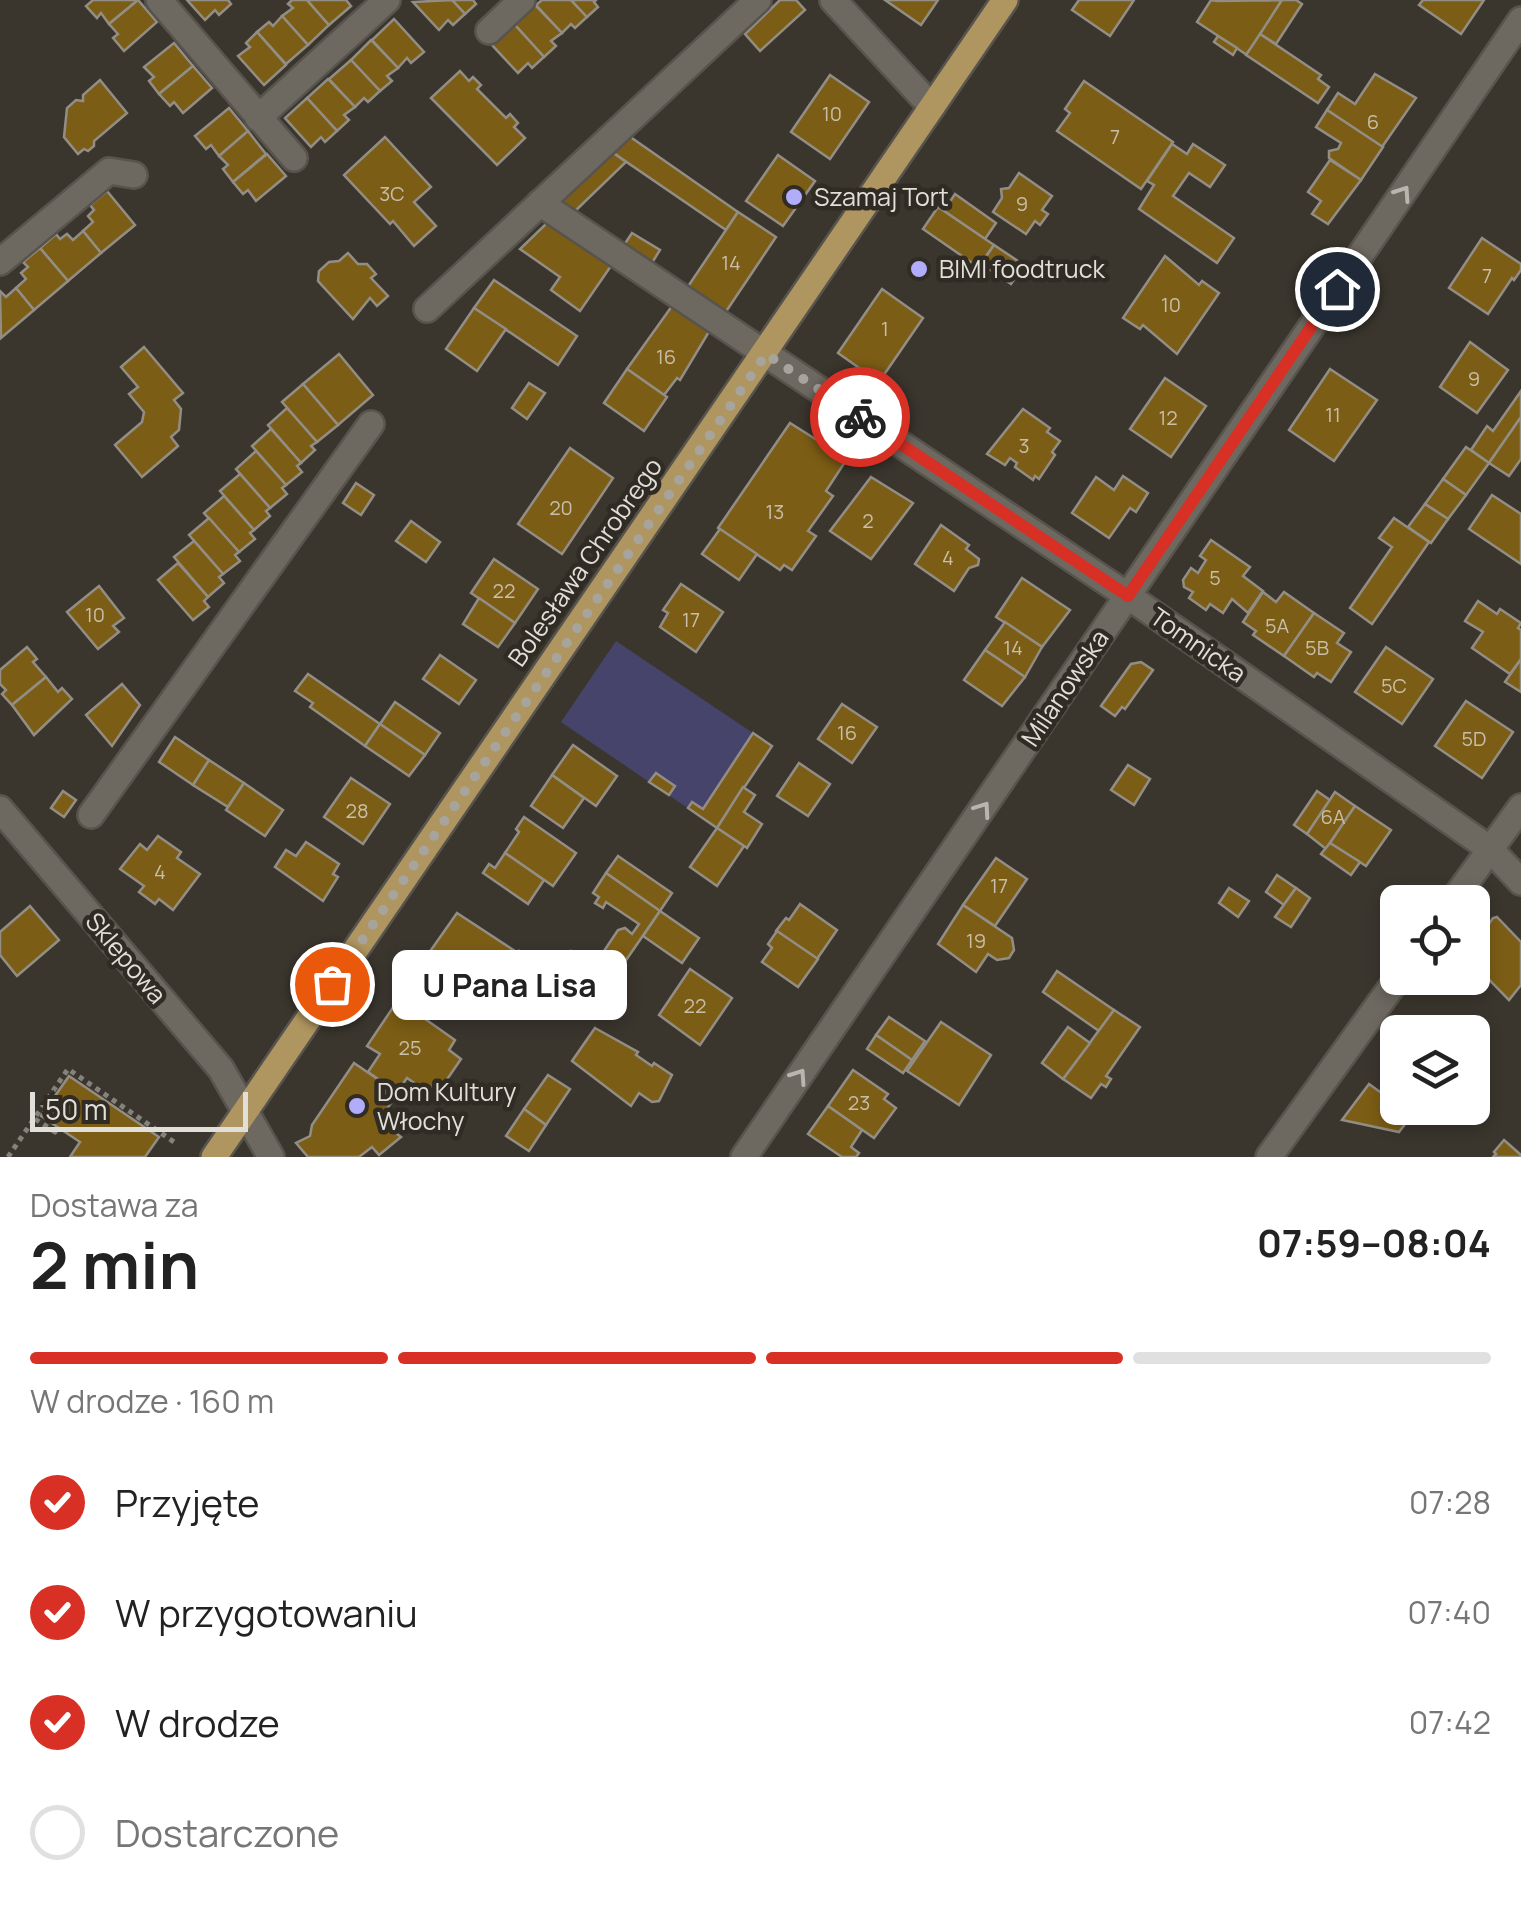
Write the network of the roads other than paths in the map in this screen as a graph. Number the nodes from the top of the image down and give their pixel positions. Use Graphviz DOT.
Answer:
graph roads {
  1 [pos="159,0"];
  2 [pos="387,0"];
  3 [pos="522,0"];
  4 [pos="758,0"];
  5 [pos="833,0"];
  6 [pos="1005,0"];
  7 [pos="1521,20"];
  8 [pos="489,31"];
  9 [pos="932,108"];
  10 [pos="258,118"];
  11 [pos="294,158"];
  12 [pos="134,175"];
  13 [pos="540,203"];
  14 [pos="0,262"];
  15 [pos="427,308"];
  16 [pos="766,354"];
  17 [pos="371,424"];
  18 [pos="1128,596"];
  19 [pos="1521,807"];
  20 [pos="0,809"];
  21 [pos="91,815"];
  22 [pos="1490,849"];
  23 [pos="1521,882"];
  24 [pos="1464,885"];
  25 [pos="1386,995"];
  26 [pos="245,1112"];
  27 [pos="214,1157"];
  28 [pos="271,1157"];
  29 [pos="744,1157"];
  30 [pos="1269,1157"];
  1 -- 10 [label="street"];
  2 -- 10 [label="street"];
  3 -- 8 [label="street"];
  4 -- 13 [label="street"];
  5 -- 9 [label="street"];
  6 -- 9 [label="main road, Bolesława Chrobrego"];
  18 -- 7 [label="street, Milanowska, one-way"];
  9 -- 16 [label="main road, Bolesława Chrobrego"];
  10 -- 11 [label="street"];
  12 -- 14 [label="street"];
  13 -- 15 [label="street"];
  13 -- 16 [label="street, Tomnicka"];
  16 -- 18 [label="street, Tomnicka"];
  16 -- 26 [label="main road, Bolesława Chrobrego"];
  17 -- 21 [label="street"];
  18 -- 22 [label="street, Tomnicka"];
  29 -- 18 [label="street, Milanowska, one-way"];
  19 -- 22 [label="street"];
  20 -- 26 [label="street, Sklepowa"];
  22 -- 23 [label="street, Tomnicka"];
  22 -- 24 [label="street"];
  25 -- 30 [label="street"];
  26 -- 27 [label="main road, Bolesława Chrobrego"];
  26 -- 28 [label="street, Sklepowa"];
}
